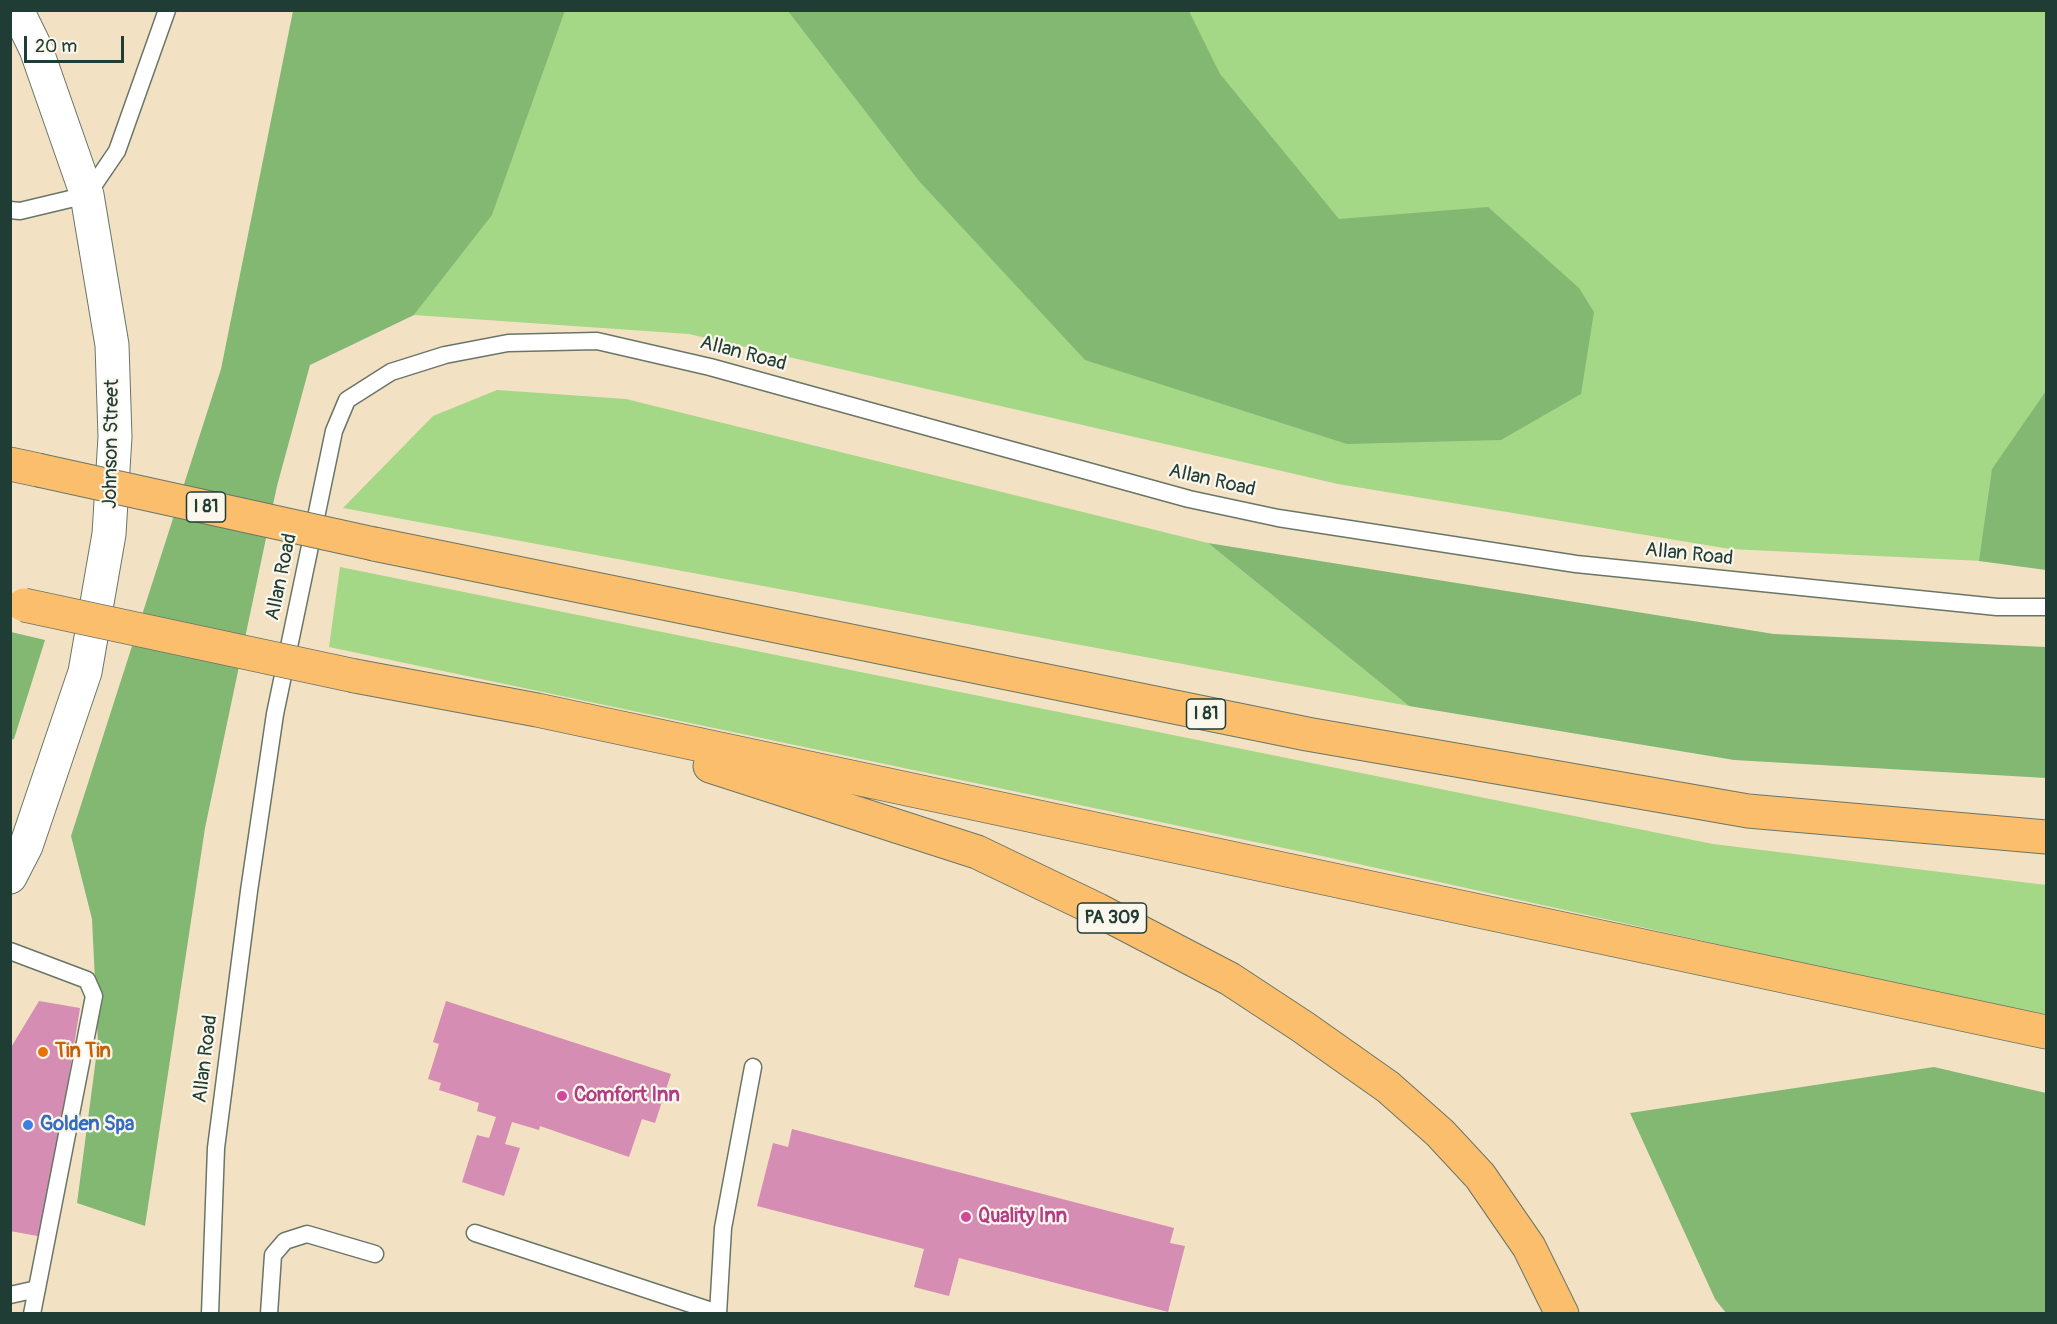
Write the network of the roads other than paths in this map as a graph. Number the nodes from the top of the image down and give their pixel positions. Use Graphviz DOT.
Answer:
graph roads {
  1 [pos="17,10"];
  2 [pos="167,10"];
  3 [pos="87,195"];
  4 [pos="10,210"];
  5 [pos="24,467"];
  6 [pos="17,604"];
  7 [pos="2046,607"];
  8 [pos="537,710"];
  9 [pos="2046,837"];
  10 [pos="10,877"];
  11 [pos="13,959"];
  12 [pos="2046,1032"];
  13 [pos="753,1067"];
  14 [pos="476,1233"];
  15 [pos="375,1254"];
  16 [pos="37,1288"];
  17 [pos="10,1295"];
  18 [pos="718,1313"];
  19 [pos="32,1314"];
  20 [pos="210,1314"];
  21 [pos="269,1314"];
  22 [pos="1562,1314"];
  1 -- 3 [label="street, Johnson Street"];
  2 -- 3 [label="lane"];
  3 -- 4 [label="lane"];
  3 -- 10 [label="street, Johnson Street"];
  5 -- 9 [label="highway, I 81, bridge"];
  6 -- 8 [label="highway, bridge"];
  7 -- 20 [label="lane, Allan Road"];
  8 -- 12 [label="highway"];
  8 -- 22 [label="highway, PA 309"];
  11 -- 16 [label="lane"];
  13 -- 18 [label="lane"];
  14 -- 18 [label="lane"];
  15 -- 21 [label="lane"];
  16 -- 17 [label="lane"];
  16 -- 19 [label="lane"];
}
